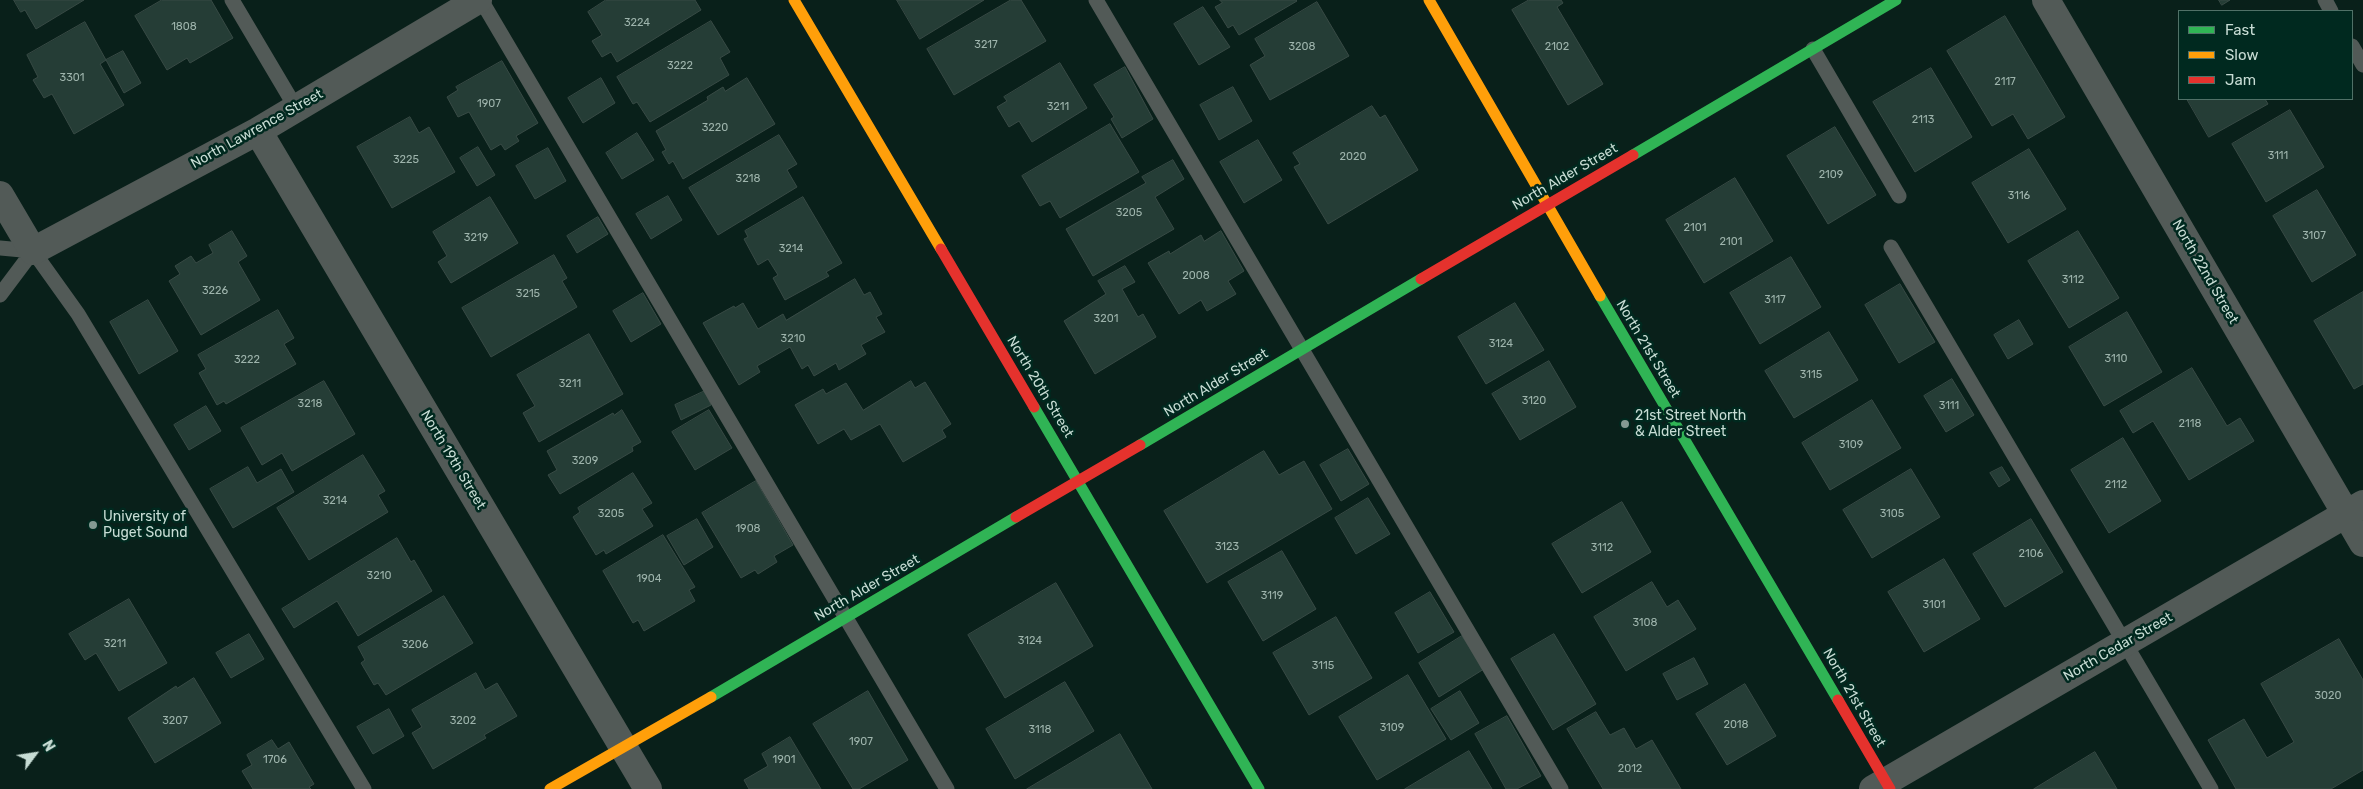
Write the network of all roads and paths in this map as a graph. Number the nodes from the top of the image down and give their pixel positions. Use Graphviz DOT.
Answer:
graph roads {
  1 [pos="232,0"];
  2 [pos="479,0"];
  3 [pos="794,0"];
  4 [pos="1096,0"];
  5 [pos="1429,0"];
  6 [pos="1896,0"];
  7 [pos="2046,0"];
  8 [pos="2353,48"];
  9 [pos="1812,49"];
  10 [pos="2363,65"];
  11 [pos="296,108"];
  12 [pos="258,131"];
  13 [pos="0,195"];
  14 [pos="1899,196"];
  15 [pos="1546,205"];
  16 [pos="1891,247"];
  17 [pos="0,248"];
  18 [pos="33,251"];
  19 [pos="0,295"];
  20 [pos="1302,349"];
  21 [pos="1078,481"];
  22 [pos="2354,509"];
  23 [pos="2363,543"];
  24 [pos="846,618"];
  25 [pos="2124,643"];
  26 [pos="624,748"];
  27 [pos="1883,786"];
  28 [pos="364,789"];
  29 [pos="550,789"];
  30 [pos="648,789"];
  31 [pos="947,789"];
  32 [pos="1259,789"];
  33 [pos="1561,789"];
  34 [pos="2211,789"];
  1 -- 11 [label="lane"];
  2 -- 11 [label="street, North Lawrence Street"];
  2 -- 24 [label="lane"];
  3 -- 21 [label="street, North 20th Street"];
  4 -- 20 [label="lane"];
  5 -- 15 [label="street, North 21st Street"];
  6 -- 9 [label="street, North Alder Street"];
  7 -- 22 [label="street, North 22nd Street"];
  8 -- 10 [label="lane"];
  9 -- 14 [label="lane"];
  9 -- 15 [label="street, North Alder Street"];
  11 -- 12 [label="street, North Lawrence Street"];
  12 -- 18 [label="street, North Lawrence Street"];
  12 -- 26 [label="street, North 19th Street"];
  13 -- 18 [label="street"];
  15 -- 20 [label="street, North Alder Street"];
  15 -- 27 [label="street, North 21st Street"];
  16 -- 25 [label="lane"];
  17 -- 18 [label="lane"];
  18 -- 19 [label="lane"];
  18 -- 28 [label="lane"];
  20 -- 21 [label="street, North Alder Street"];
  20 -- 33 [label="lane"];
  21 -- 24 [label="street, North Alder Street"];
  21 -- 32 [label="street, North 20th Street"];
  22 -- 23 [label="street, North 22nd Street"];
  22 -- 25 [label="street, North Cedar Street"];
  24 -- 26 [label="street, North Alder Street"];
  24 -- 31 [label="lane"];
  25 -- 27 [label="street, North Cedar Street"];
  25 -- 34 [label="lane"];
  26 -- 29 [label="street, North Alder Street"];
  26 -- 30 [label="street, North 19th Street"];
}
